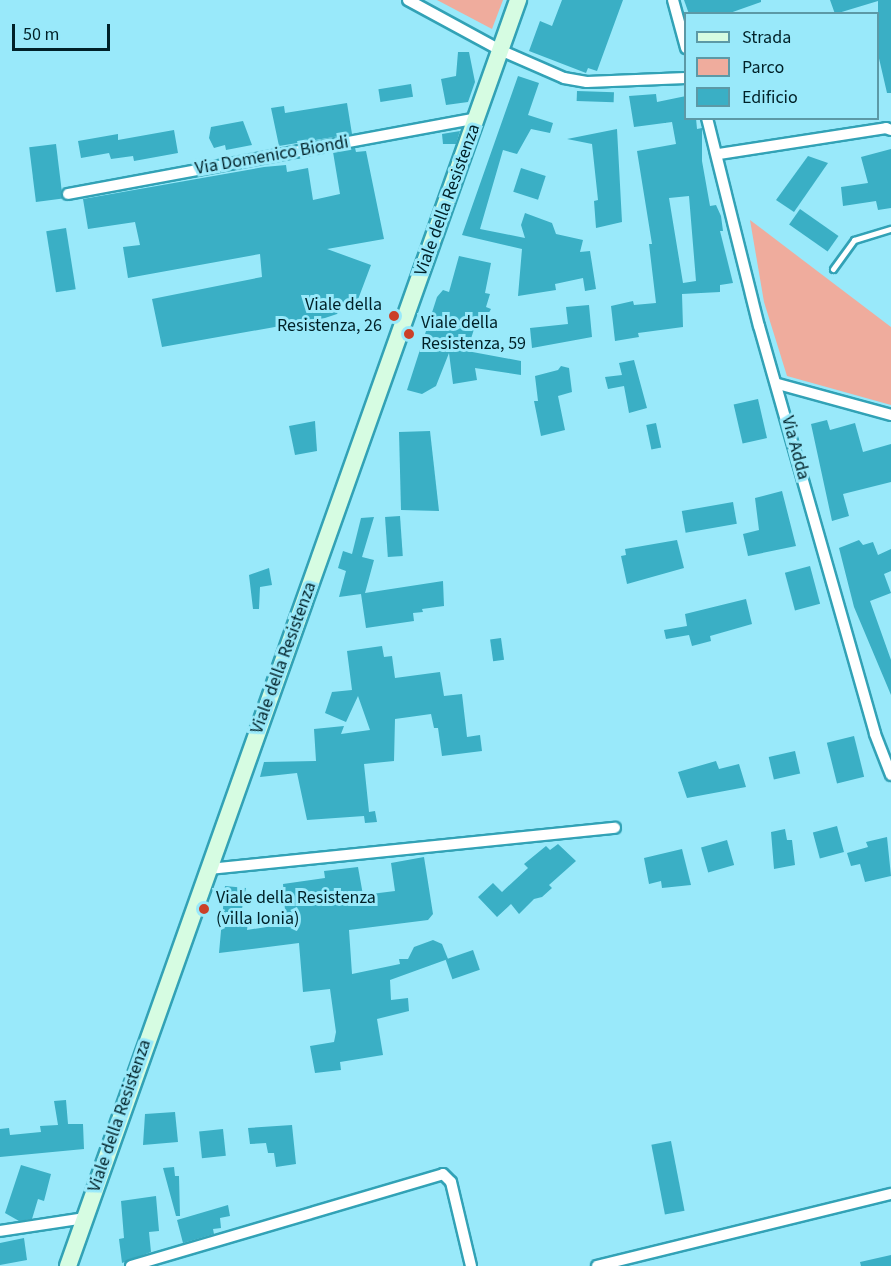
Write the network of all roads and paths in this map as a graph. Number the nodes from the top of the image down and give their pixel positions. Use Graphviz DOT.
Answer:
graph roads {
  1 [pos="408,0"];
  2 [pos="518,0"];
  3 [pos="673,0"];
  4 [pos="684,41"];
  5 [pos="500,50"];
  6 [pos="684,78"];
  7 [pos="477,118"];
  8 [pos="708,120"];
  9 [pos="891,130"];
  10 [pos="718,154"];
  11 [pos="68,194"];
  12 [pos="891,229"];
  13 [pos="833,270"];
  14 [pos="778,384"];
  15 [pos="891,415"];
  16 [pos="891,775"];
  17 [pos="615,828"];
  18 [pos="209,869"];
  19 [pos="891,1194"];
  20 [pos="85,1218"];
  21 [pos="0,1231"];
  22 [pos="68,1266"];
  23 [pos="131,1266"];
  24 [pos="471,1266"];
  25 [pos="597,1266"];
  1 -- 5 [label="street"];
  2 -- 5 [label="main road, Viale della Resistenza"];
  3 -- 4 [label="street"];
  5 -- 6 [label="street"];
  5 -- 7 [label="main road, Viale della Resistenza"];
  7 -- 11 [label="street, Via Domenico Biondi"];
  7 -- 18 [label="main road, Viale della Resistenza"];
  8 -- 10 [label="street, Via Adda"];
  9 -- 10 [label="street"];
  10 -- 14 [label="street, Via Adda"];
  12 -- 13 [label="lane"];
  14 -- 15 [label="street"];
  14 -- 16 [label="street, Via Adda"];
  17 -- 18 [label="street"];
  18 -- 20 [label="main road, Viale della Resistenza"];
  19 -- 25 [label="street"];
  20 -- 21 [label="street"];
  20 -- 22 [label="main road, Viale della Resistenza"];
  23 -- 24 [label="street"];
}
